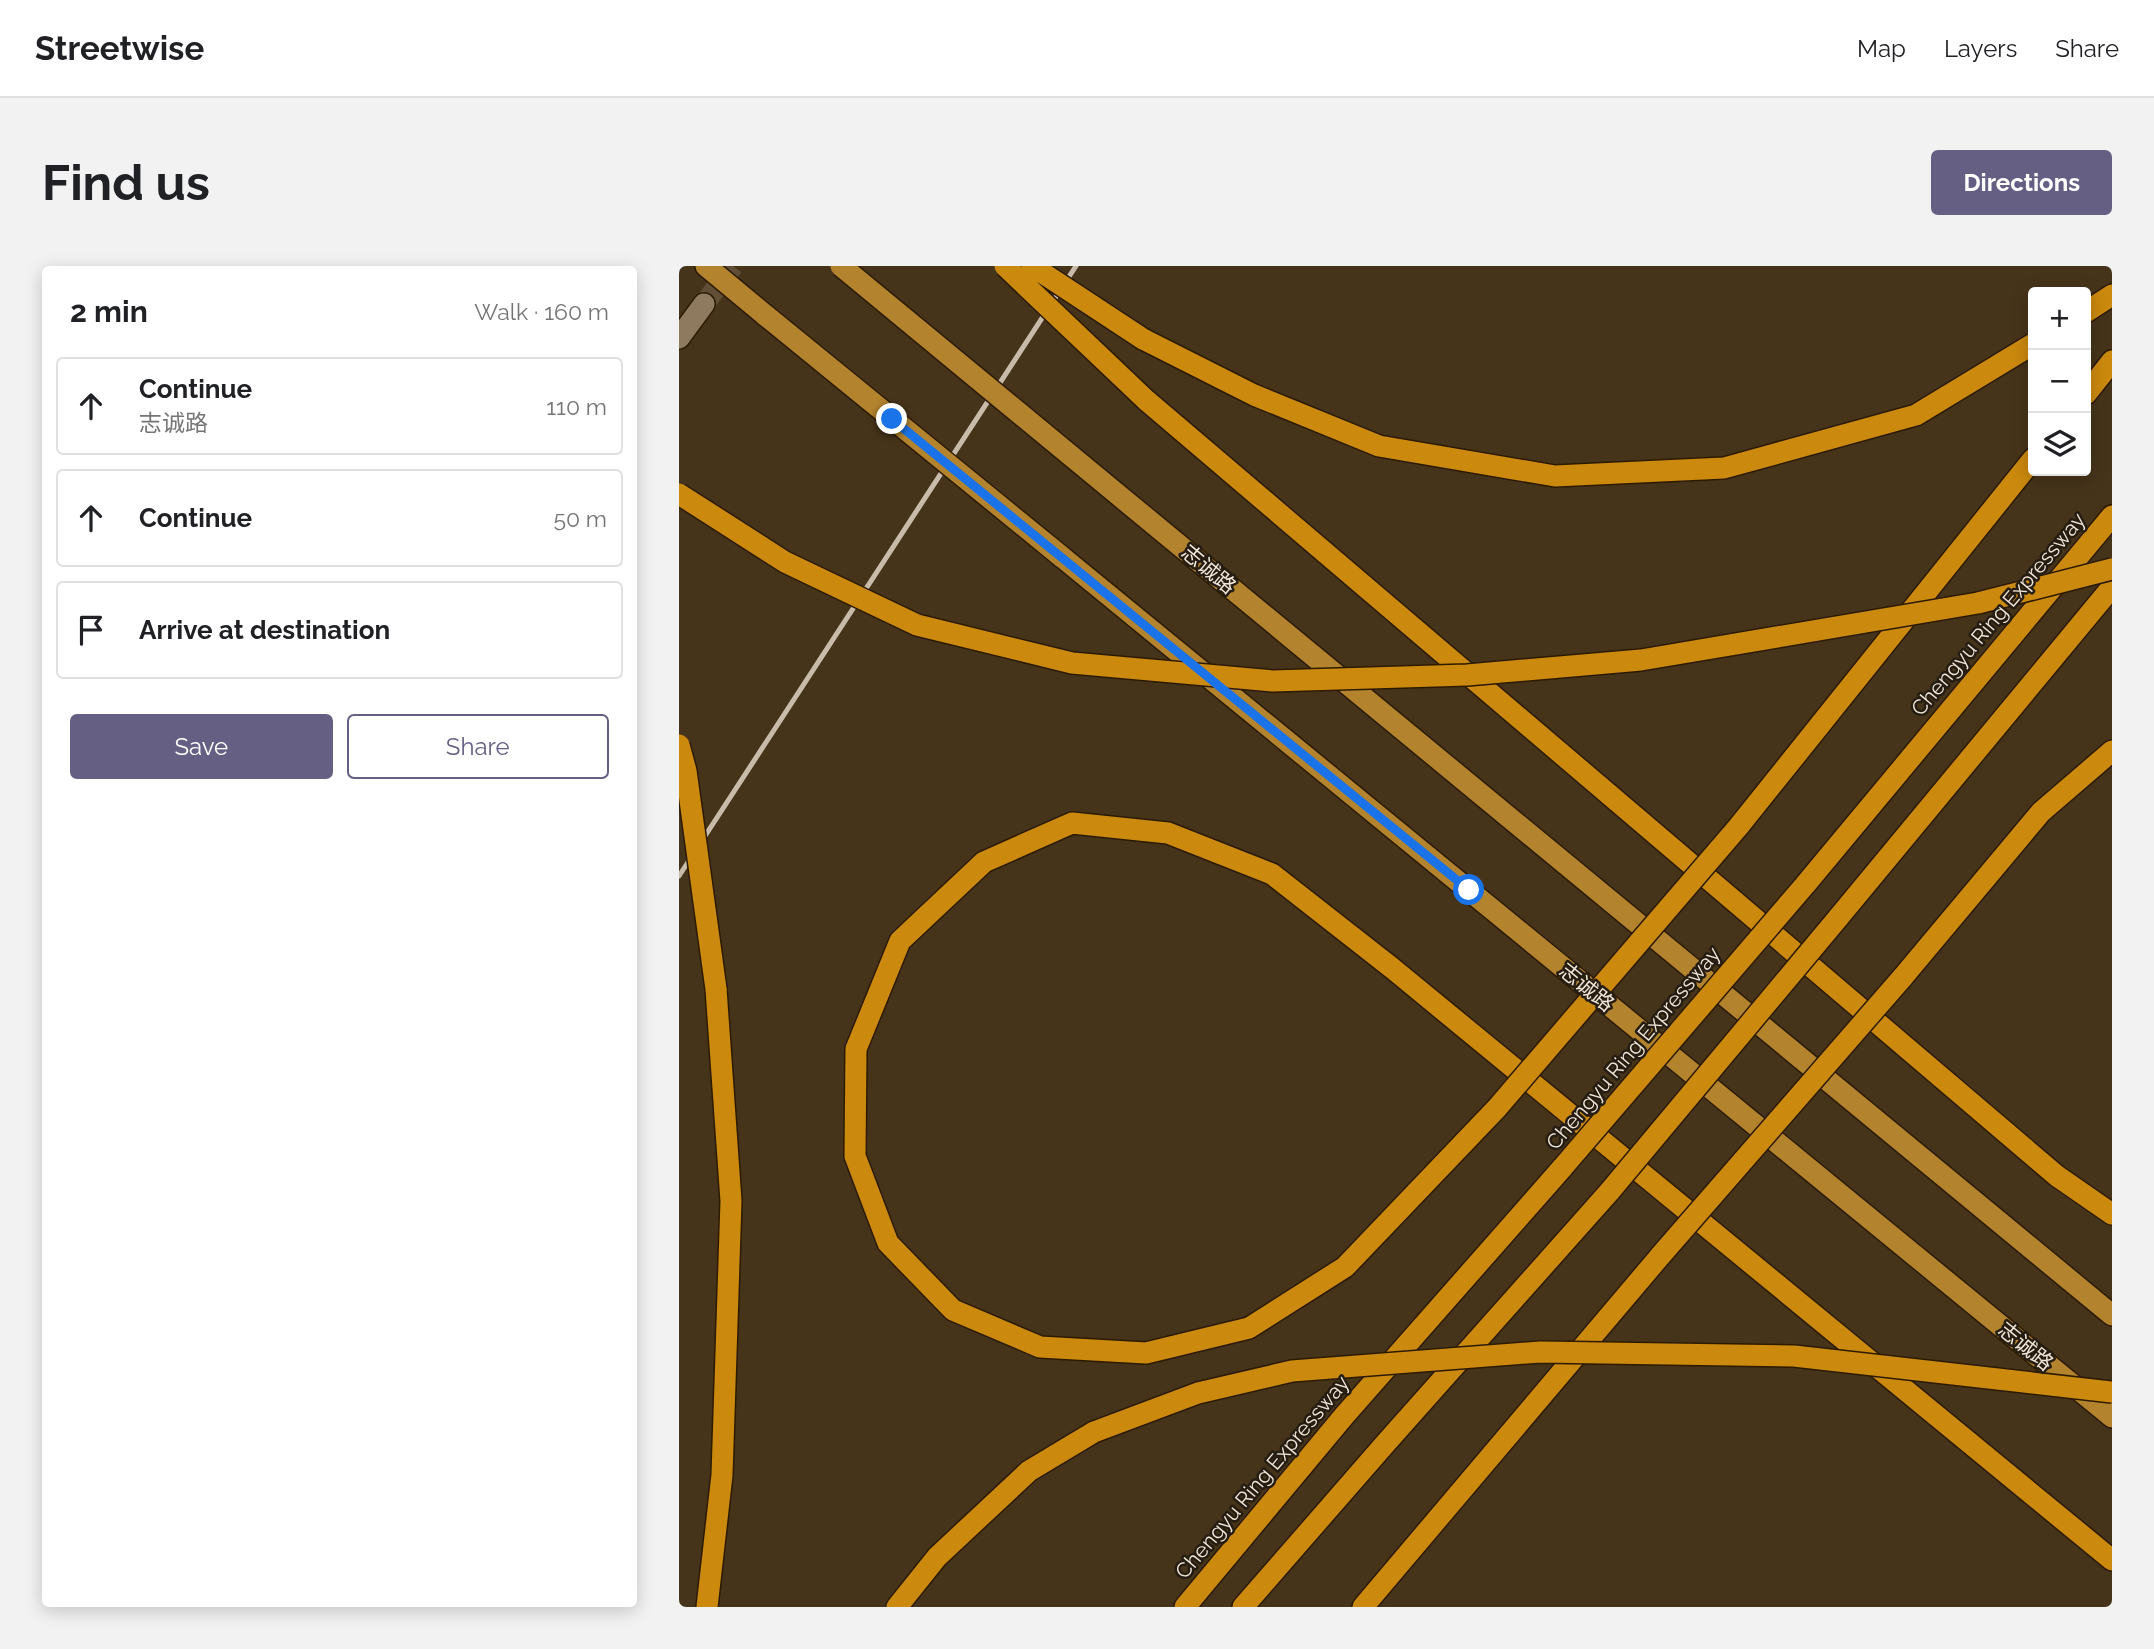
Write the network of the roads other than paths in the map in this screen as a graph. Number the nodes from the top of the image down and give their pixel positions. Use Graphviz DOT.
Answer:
graph roads {
  1 [pos="706,266"];
  2 [pos="841,266"];
  3 [pos="1005,266"];
  4 [pos="1032,266"];
  5 [pos="2112,295"];
  6 [pos="704,304"];
  7 [pos="2091,309"];
  8 [pos="679,338"];
  9 [pos="2028,347"];
  10 [pos="2112,361"];
  11 [pos="2091,388"];
  12 [pos="2028,465"];
  13 [pos="679,494"];
  14 [pos="2112,516"];
  15 [pos="2112,569"];
  16 [pos="2112,587"];
  17 [pos="679,745"];
  18 [pos="2112,751"];
  19 [pos="1524,1077"];
  20 [pos="1524,1077"];
  21 [pos="1524,1077"];
  22 [pos="1524,1077"];
  23 [pos="2112,1214"];
  24 [pos="2112,1315"];
  25 [pos="2112,1392"];
  26 [pos="2112,1417"];
  27 [pos="2112,1560"];
  28 [pos="707,1607"];
  29 [pos="897,1607"];
  30 [pos="1185,1607"];
  31 [pos="1243,1607"];
  32 [pos="1363,1607"];
  1 -- 26 [label="main road, 志诚路, bridge"];
  2 -- 24 [label="main road, 志诚路, bridge"];
  3 -- 23 [label="highway, bridge"];
  4 -- 9 [label="highway, bridge"];
  5 -- 7 [label="highway"];
  6 -- 8 [label="street"];
  10 -- 11 [label="highway"];
  12 -- 19 [label="highway, bridge"];
  13 -- 15 [label="highway, bridge"];
  14 -- 30 [label="highway, Chengyu Ring Expressway, bridge"];
  16 -- 31 [label="highway, bridge"];
  17 -- 28 [label="highway, bridge"];
  18 -- 32 [label="highway, bridge"];
  20 -- 21 [label="highway, bridge"];
  22 -- 27 [label="highway, bridge"];
  25 -- 29 [label="highway, bridge"];
}
